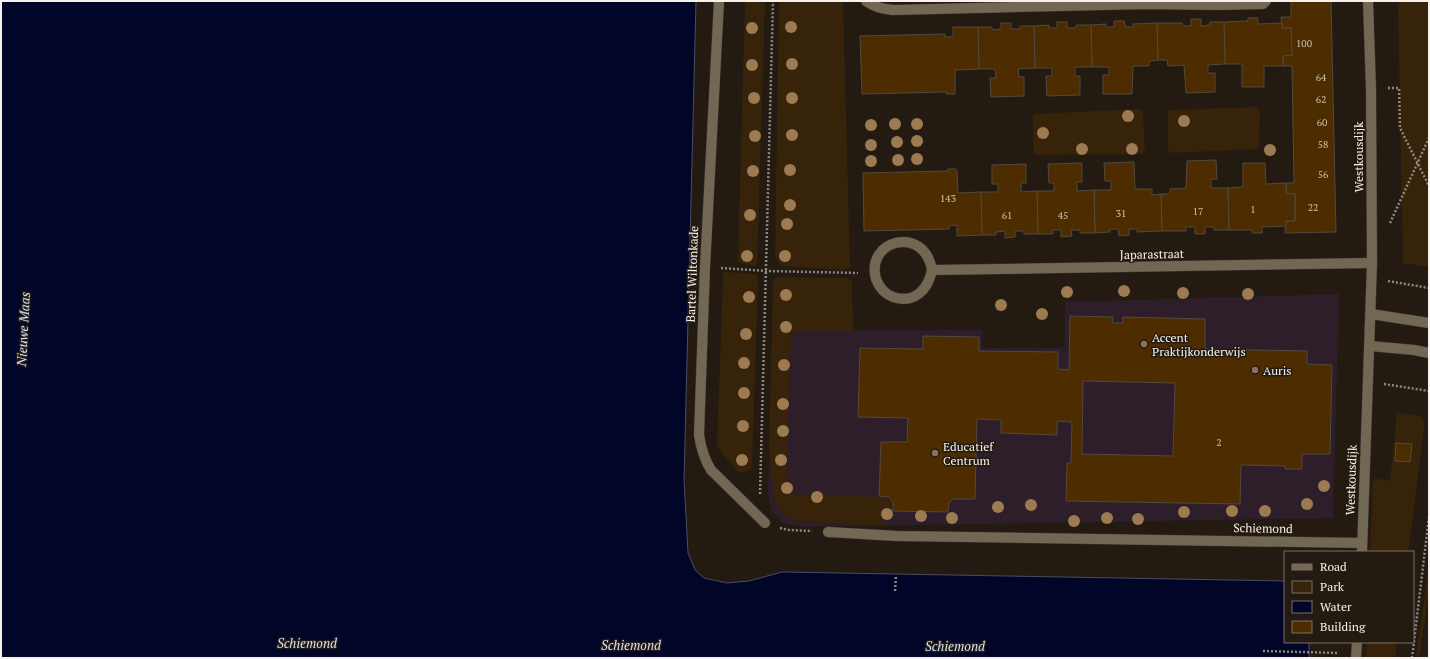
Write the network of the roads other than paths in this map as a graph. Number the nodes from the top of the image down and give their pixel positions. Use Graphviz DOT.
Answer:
graph roads {
  1 [pos="719,1"];
  2 [pos="866,1"];
  3 [pos="1266,1"];
  4 [pos="1368,1"];
  5 [pos="1372,263"];
  6 [pos="932,270"];
  7 [pos="1371,314"];
  8 [pos="1429,323"];
  9 [pos="1370,346"];
  10 [pos="1429,353"];
  11 [pos="765,523"];
  12 [pos="828,532"];
  13 [pos="1362,548"];
  14 [pos="1357,643"];
  15 [pos="1356,658"];
  1 -- 11 [label="street, Bartel Wiltonkade"];
  2 -- 3 [label="street"];
  4 -- 5 [label="street, Westkousdijk"];
  5 -- 6 [label="street, Japarastraat"];
  5 -- 7 [label="street, Westkousdijk"];
  6 -- 6 [label="street"];
  7 -- 8 [label="street"];
  7 -- 9 [label="street, Westkousdijk"];
  9 -- 10 [label="street"];
  9 -- 13 [label="street, Westkousdijk"];
  12 -- 13 [label="street, Schiemond"];
  14 -- 15 [label="street"];
}
